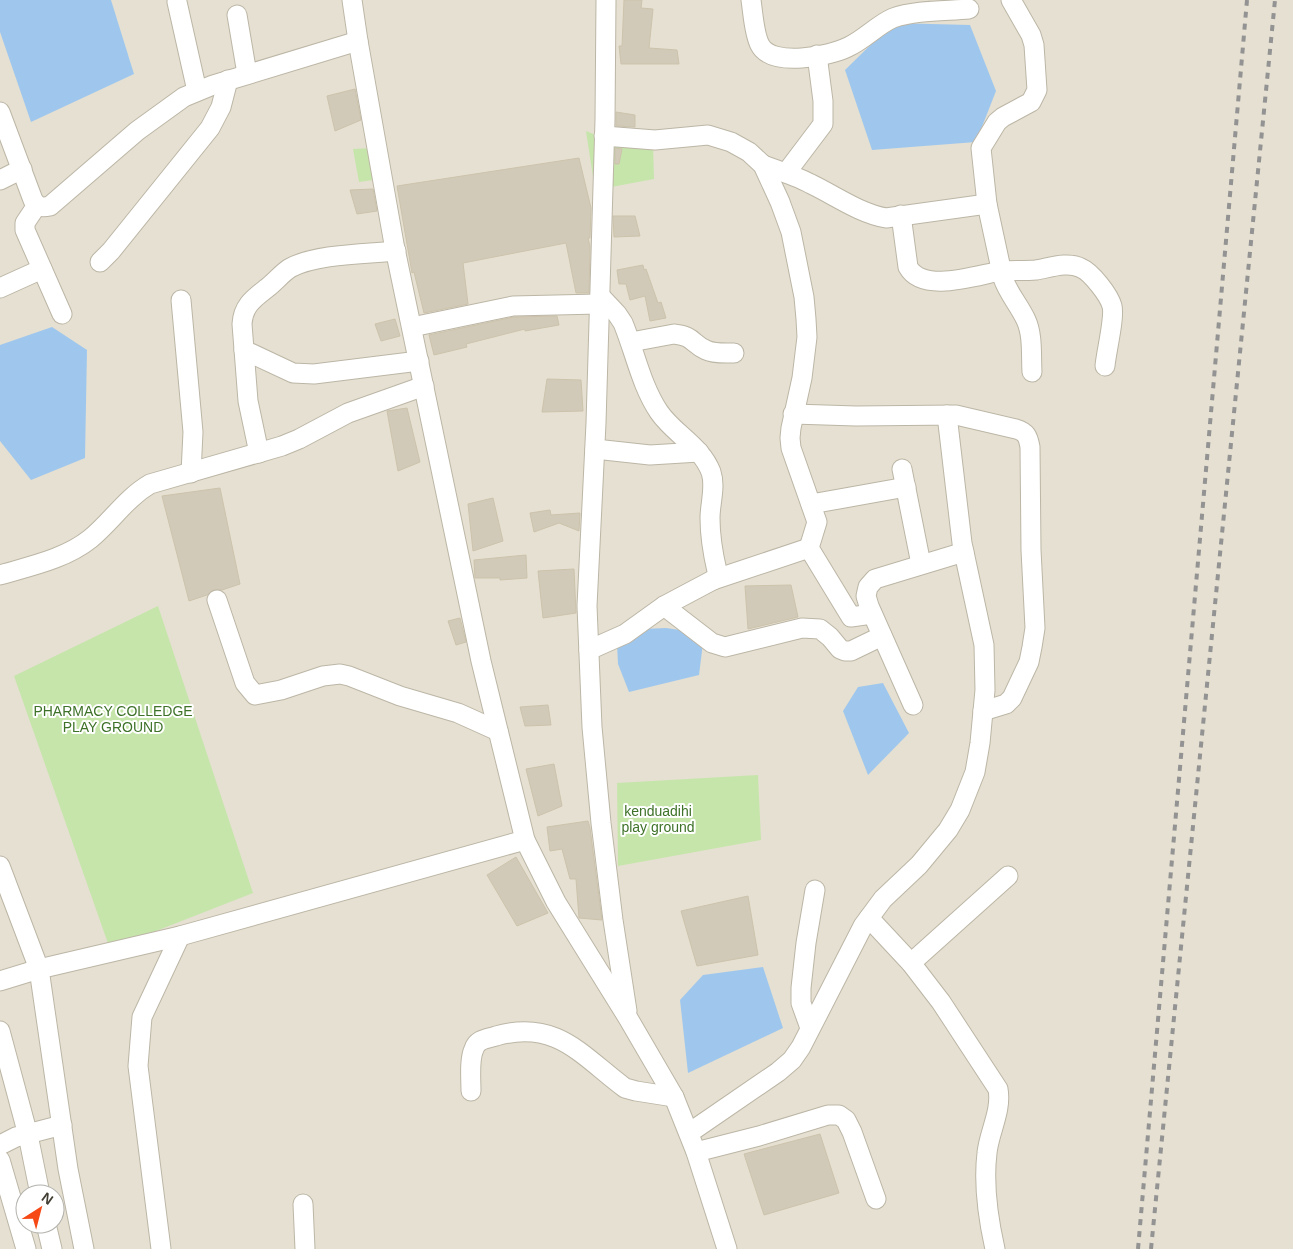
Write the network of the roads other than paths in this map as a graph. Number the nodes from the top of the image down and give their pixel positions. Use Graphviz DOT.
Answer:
graph roads {
  1 [pos="352,0"];
  2 [pos="606,0"];
  3 [pos="751,0"];
  4 [pos="1011,0"];
  5 [pos="177,2"];
  6 [pos="969,8"];
  7 [pos="237,15"];
  8 [pos="358,41"];
  9 [pos="817,55"];
  10 [pos="247,74"];
  11 [pos="228,80"];
  12 [pos="197,91"];
  13 [pos="0,112"];
  14 [pos="604,136"];
  15 [pos="763,166"];
  16 [pos="22,169"];
  17 [pos="786,173"];
  18 [pos="0,180"];
  19 [pos="987,204"];
  20 [pos="37,205"];
  21 [pos="901,216"];
  22 [pos="396,252"];
  23 [pos="100,262"];
  24 [pos="42,269"];
  25 [pos="1002,271"];
  26 [pos="2,281"];
  27 [pos="181,300"];
  28 [pos="600,300"];
  29 [pos="62,314"];
  30 [pos="412,327"];
  31 [pos="631,342"];
  32 [pos="244,350"];
  33 [pos="734,353"];
  34 [pos="419,360"];
  35 [pos="1104,366"];
  36 [pos="1032,372"];
  37 [pos="424,386"];
  38 [pos="793,414"];
  39 [pos="947,415"];
  40 [pos="595,450"];
  41 [pos="699,452"];
  42 [pos="259,453"];
  43 [pos="191,472"];
  44 [pos="811,504"];
  45 [pos="809,548"];
  46 [pos="964,552"];
  47 [pos="921,564"];
  48 [pos="0,575"];
  49 [pos="713,580"];
  50 [pos="217,600"];
  51 [pos="664,606"];
  52 [pos="872,614"];
  53 [pos="882,636"];
  54 [pos="589,650"];
  55 [pos="913,704"];
  56 [pos="983,711"];
  57 [pos="498,731"];
  58 [pos="525,840"];
  59 [pos="0,866"];
  60 [pos="1008,876"];
  61 [pos="816,890"];
  62 [pos="869,918"];
  63 [pos="180,936"];
  64 [pos="911,963"];
  65 [pos="39,969"];
  66 [pos="0,981"];
  67 [pos="628,1018"];
  68 [pos="810,1028"];
  69 [pos="0,1031"];
  70 [pos="471,1091"];
  71 [pos="674,1098"];
  72 [pos="62,1126"];
  73 [pos="689,1133"];
  74 [pos="28,1135"];
  75 [pos="0,1145"];
  76 [pos="696,1152"];
  77 [pos="0,1160"];
  78 [pos="38,1184"];
  79 [pos="876,1199"];
  80 [pos="303,1204"];
  81 [pos="48,1234"];
  82 [pos="26,1249"];
  83 [pos="52,1249"];
  84 [pos="84,1249"];
  85 [pos="161,1249"];
  86 [pos="306,1249"];
  87 [pos="727,1249"];
  88 [pos="995,1249"];
  1 -- 8 [label="street"];
  2 -- 14 [label="street"];
  3 -- 9 [label="street"];
  4 -- 19 [label="street"];
  5 -- 12 [label="street"];
  6 -- 9 [label="street"];
  7 -- 10 [label="street"];
  8 -- 10 [label="street"];
  8 -- 22 [label="street"];
  9 -- 17 [label="street"];
  10 -- 11 [label="street"];
  11 -- 12 [label="street"];
  11 -- 23 [label="street"];
  12 -- 20 [label="street"];
  13 -- 16 [label="street"];
  14 -- 15 [label="street"];
  14 -- 28 [label="street"];
  15 -- 17 [label="street"];
  15 -- 38 [label="street"];
  16 -- 18 [label="street"];
  16 -- 20 [label="street"];
  17 -- 21 [label="street"];
  19 -- 21 [label="street"];
  19 -- 25 [label="street"];
  20 -- 24 [label="street"];
  21 -- 25 [label="street"];
  22 -- 30 [label="street"];
  22 -- 32 [label="street"];
  24 -- 26 [label="street"];
  24 -- 29 [label="street"];
  25 -- 35 [label="street"];
  25 -- 36 [label="street"];
  27 -- 43 [label="street"];
  28 -- 30 [label="street"];
  28 -- 31 [label="street"];
  28 -- 40 [label="street"];
  30 -- 34 [label="street"];
  31 -- 33 [label="street"];
  31 -- 41 [label="street"];
  32 -- 34 [label="street"];
  32 -- 42 [label="street"];
  34 -- 37 [label="street"];
  37 -- 42 [label="street"];
  37 -- 57 [label="street"];
  38 -- 39 [label="street"];
  38 -- 44 [label="street"];
  39 -- 46 [label="street"];
  39 -- 56 [label="street"];
  40 -- 41 [label="street"];
  40 -- 54 [label="street"];
  41 -- 49 [label="street"];
  42 -- 43 [label="street"];
  43 -- 48 [label="street"];
  44 -- 45 [label="street"];
  44 -- 47 [label="street"];
  45 -- 49 [label="street"];
  45 -- 52 [label="street"];
  46 -- 47 [label="street"];
  46 -- 56 [label="street"];
  47 -- 52 [label="street"];
  49 -- 51 [label="street"];
  50 -- 57 [label="street"];
  51 -- 53 [label="street"];
  51 -- 54 [label="street"];
  52 -- 53 [label="street"];
  53 -- 55 [label="street"];
  54 -- 67 [label="street"];
  56 -- 62 [label="street"];
  57 -- 58 [label="street"];
  58 -- 63 [label="street"];
  58 -- 67 [label="street"];
  59 -- 65 [label="street"];
  60 -- 64 [label="street"];
  61 -- 68 [label="street"];
  62 -- 64 [label="street"];
  62 -- 68 [label="street"];
  63 -- 65 [label="street"];
  63 -- 85 [label="street"];
  64 -- 88 [label="street"];
  65 -- 66 [label="street"];
  65 -- 72 [label="street"];
  67 -- 71 [label="street"];
  68 -- 73 [label="street"];
  69 -- 74 [label="street"];
  70 -- 71 [label="street"];
  71 -- 73 [label="street"];
  72 -- 74 [label="street"];
  72 -- 84 [label="street"];
  73 -- 76 [label="street"];
  74 -- 75 [label="street"];
  74 -- 78 [label="street"];
  76 -- 79 [label="street"];
  76 -- 87 [label="street"];
  77 -- 82 [label="street"];
  80 -- 86 [label="street"];
  81 -- 83 [label="street"];
}
